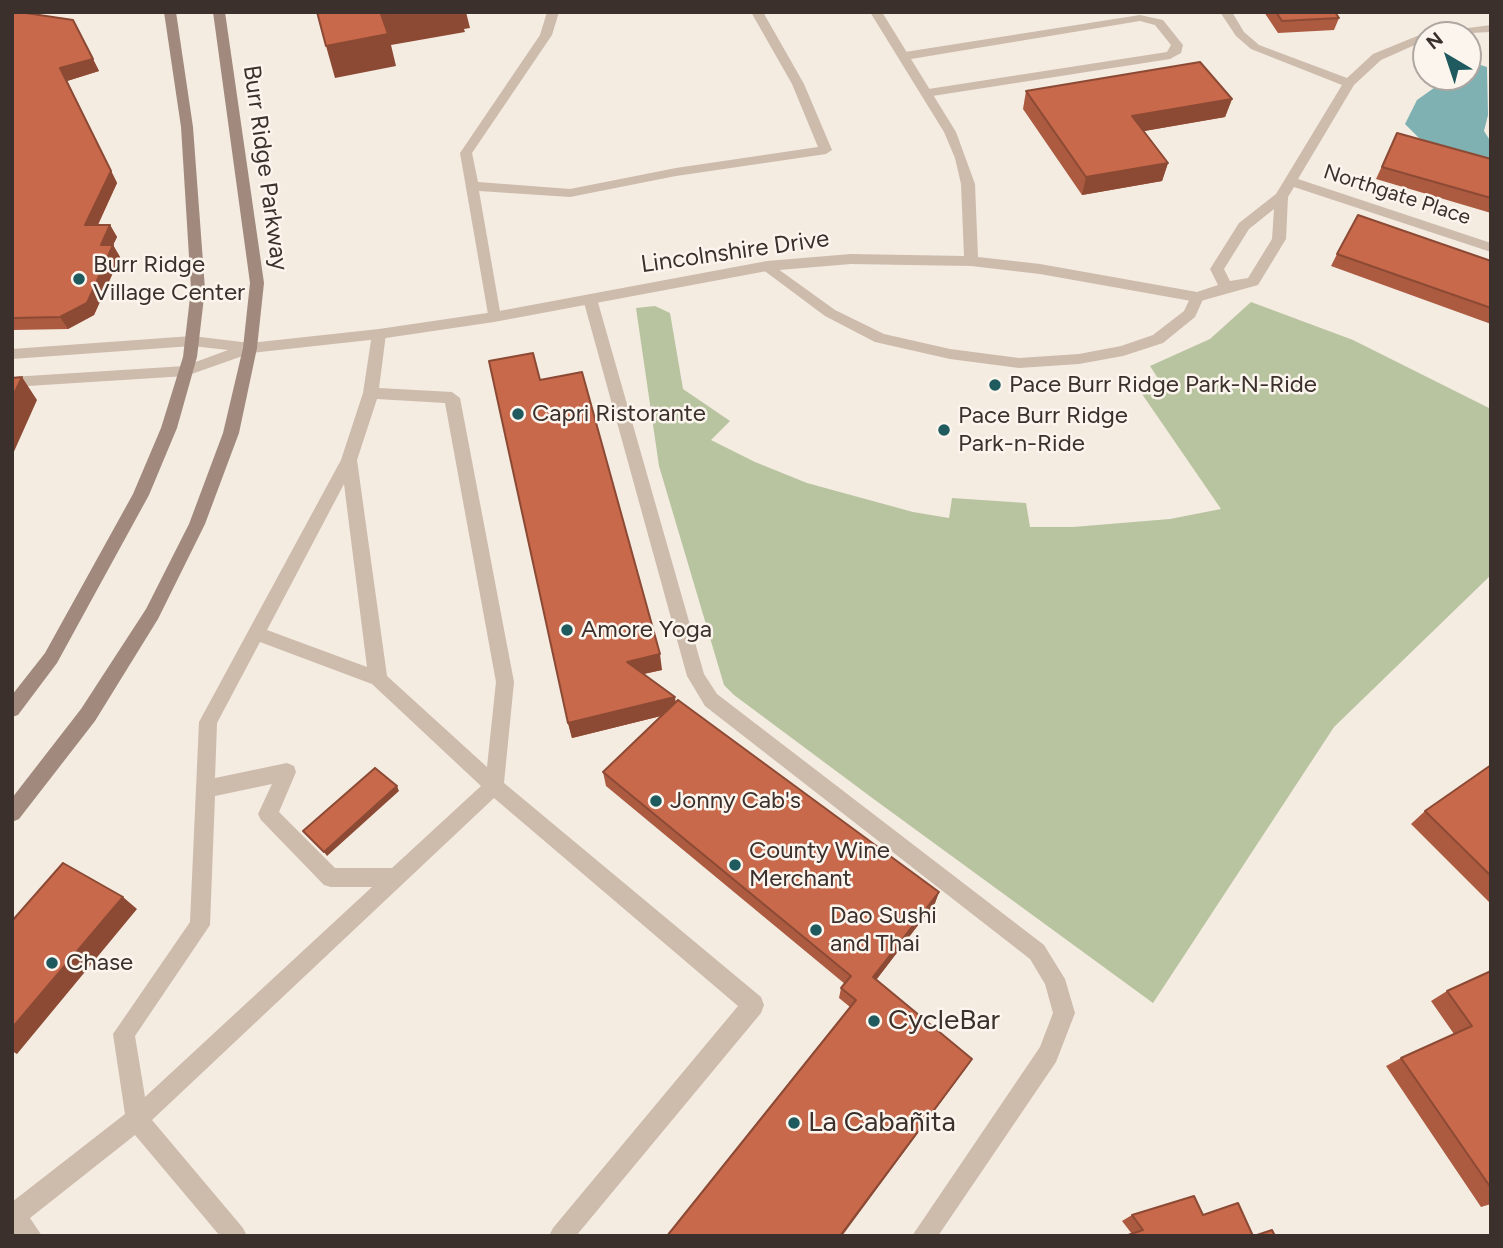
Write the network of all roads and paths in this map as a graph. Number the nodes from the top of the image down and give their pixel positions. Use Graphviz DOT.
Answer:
graph roads {
  1 [pos="170,12"];
  2 [pos="219,12"];
  3 [pos="553,12"];
  4 [pos="757,12"];
  5 [pos="876,12"];
  6 [pos="1226,12"];
  7 [pos="1473,13"];
  8 [pos="1487,28"];
  9 [pos="1412,43"];
  10 [pos="905,56"];
  11 [pos="1349,83"];
  12 [pos="926,93"];
  13 [pos="1290,181"];
  14 [pos="471,186"];
  15 [pos="1280,197"];
  16 [pos="1491,248"];
  17 [pos="971,261"];
  18 [pos="767,266"];
  19 [pos="1226,287"];
  20 [pos="1197,297"];
  21 [pos="590,299"];
  22 [pos="494,317"];
  23 [pos="379,334"];
  24 [pos="192,341"];
  25 [pos="250,348"];
  26 [pos="12,354"];
  27 [pos="186,371"];
  28 [pos="12,382"];
  29 [pos="371,393"];
  30 [pos="349,460"];
  31 [pos="256,633"];
  32 [pos="378,679"];
  33 [pos="12,709"];
  34 [pos="494,786"];
  35 [pos="205,789"];
  36 [pos="12,813"];
  37 [pos="396,877"];
  38 [pos="137,1119"];
  39 [pos="13,1215"];
  40 [pos="30,1236"];
  41 [pos="235,1236"];
  42 [pos="561,1236"];
  43 [pos="924,1236"];
  1 -- 24 [label="street"];
  2 -- 25 [label="street, Burr Ridge Parkway"];
  3 -- 14 [label="street"];
  4 -- 14 [label="street"];
  5 -- 10 [label="street"];
  6 -- 11 [label="street"];
  7 -- 8 [label="street"];
  9 -- 11 [label="street"];
  10 -- 12 [label="street"];
  10 -- 12 [label="street"];
  11 -- 13 [label="street"];
  12 -- 17 [label="street"];
  13 -- 15 [label="street"];
  13 -- 16 [label="street, Northgate Place"];
  14 -- 22 [label="street"];
  15 -- 19 [label="street"];
  15 -- 19 [label="street, Lincolnshire Drive"];
  17 -- 18 [label="street, Lincolnshire Drive"];
  17 -- 20 [label="street, Lincolnshire Drive"];
  18 -- 20 [label="street"];
  18 -- 21 [label="street, Lincolnshire Drive"];
  19 -- 20 [label="street, Lincolnshire Drive"];
  21 -- 22 [label="street, Lincolnshire Drive"];
  21 -- 43 [label="street"];
  22 -- 23 [label="street, Lincolnshire Drive"];
  23 -- 25 [label="street, Lincolnshire Drive"];
  23 -- 29 [label="street"];
  24 -- 25 [label="street, Lincolnshire Drive"];
  24 -- 26 [label="street, Lincolnshire Drive"];
  24 -- 27 [label="street"];
  25 -- 27 [label="street, Lincolnshire Drive"];
  25 -- 36 [label="street, Burr Ridge Parkway"];
  27 -- 28 [label="street, Lincolnshire Drive"];
  27 -- 33 [label="street"];
  29 -- 30 [label="street"];
  29 -- 34 [label="street"];
  30 -- 31 [label="street"];
  30 -- 32 [label="street"];
  31 -- 32 [label="street"];
  31 -- 35 [label="street"];
  32 -- 34 [label="street"];
  34 -- 37 [label="street"];
  34 -- 42 [label="street"];
  35 -- 37 [label="street"];
  35 -- 38 [label="street"];
  37 -- 38 [label="street"];
  38 -- 39 [label="street"];
  38 -- 41 [label="street"];
  39 -- 40 [label="street"];
}
